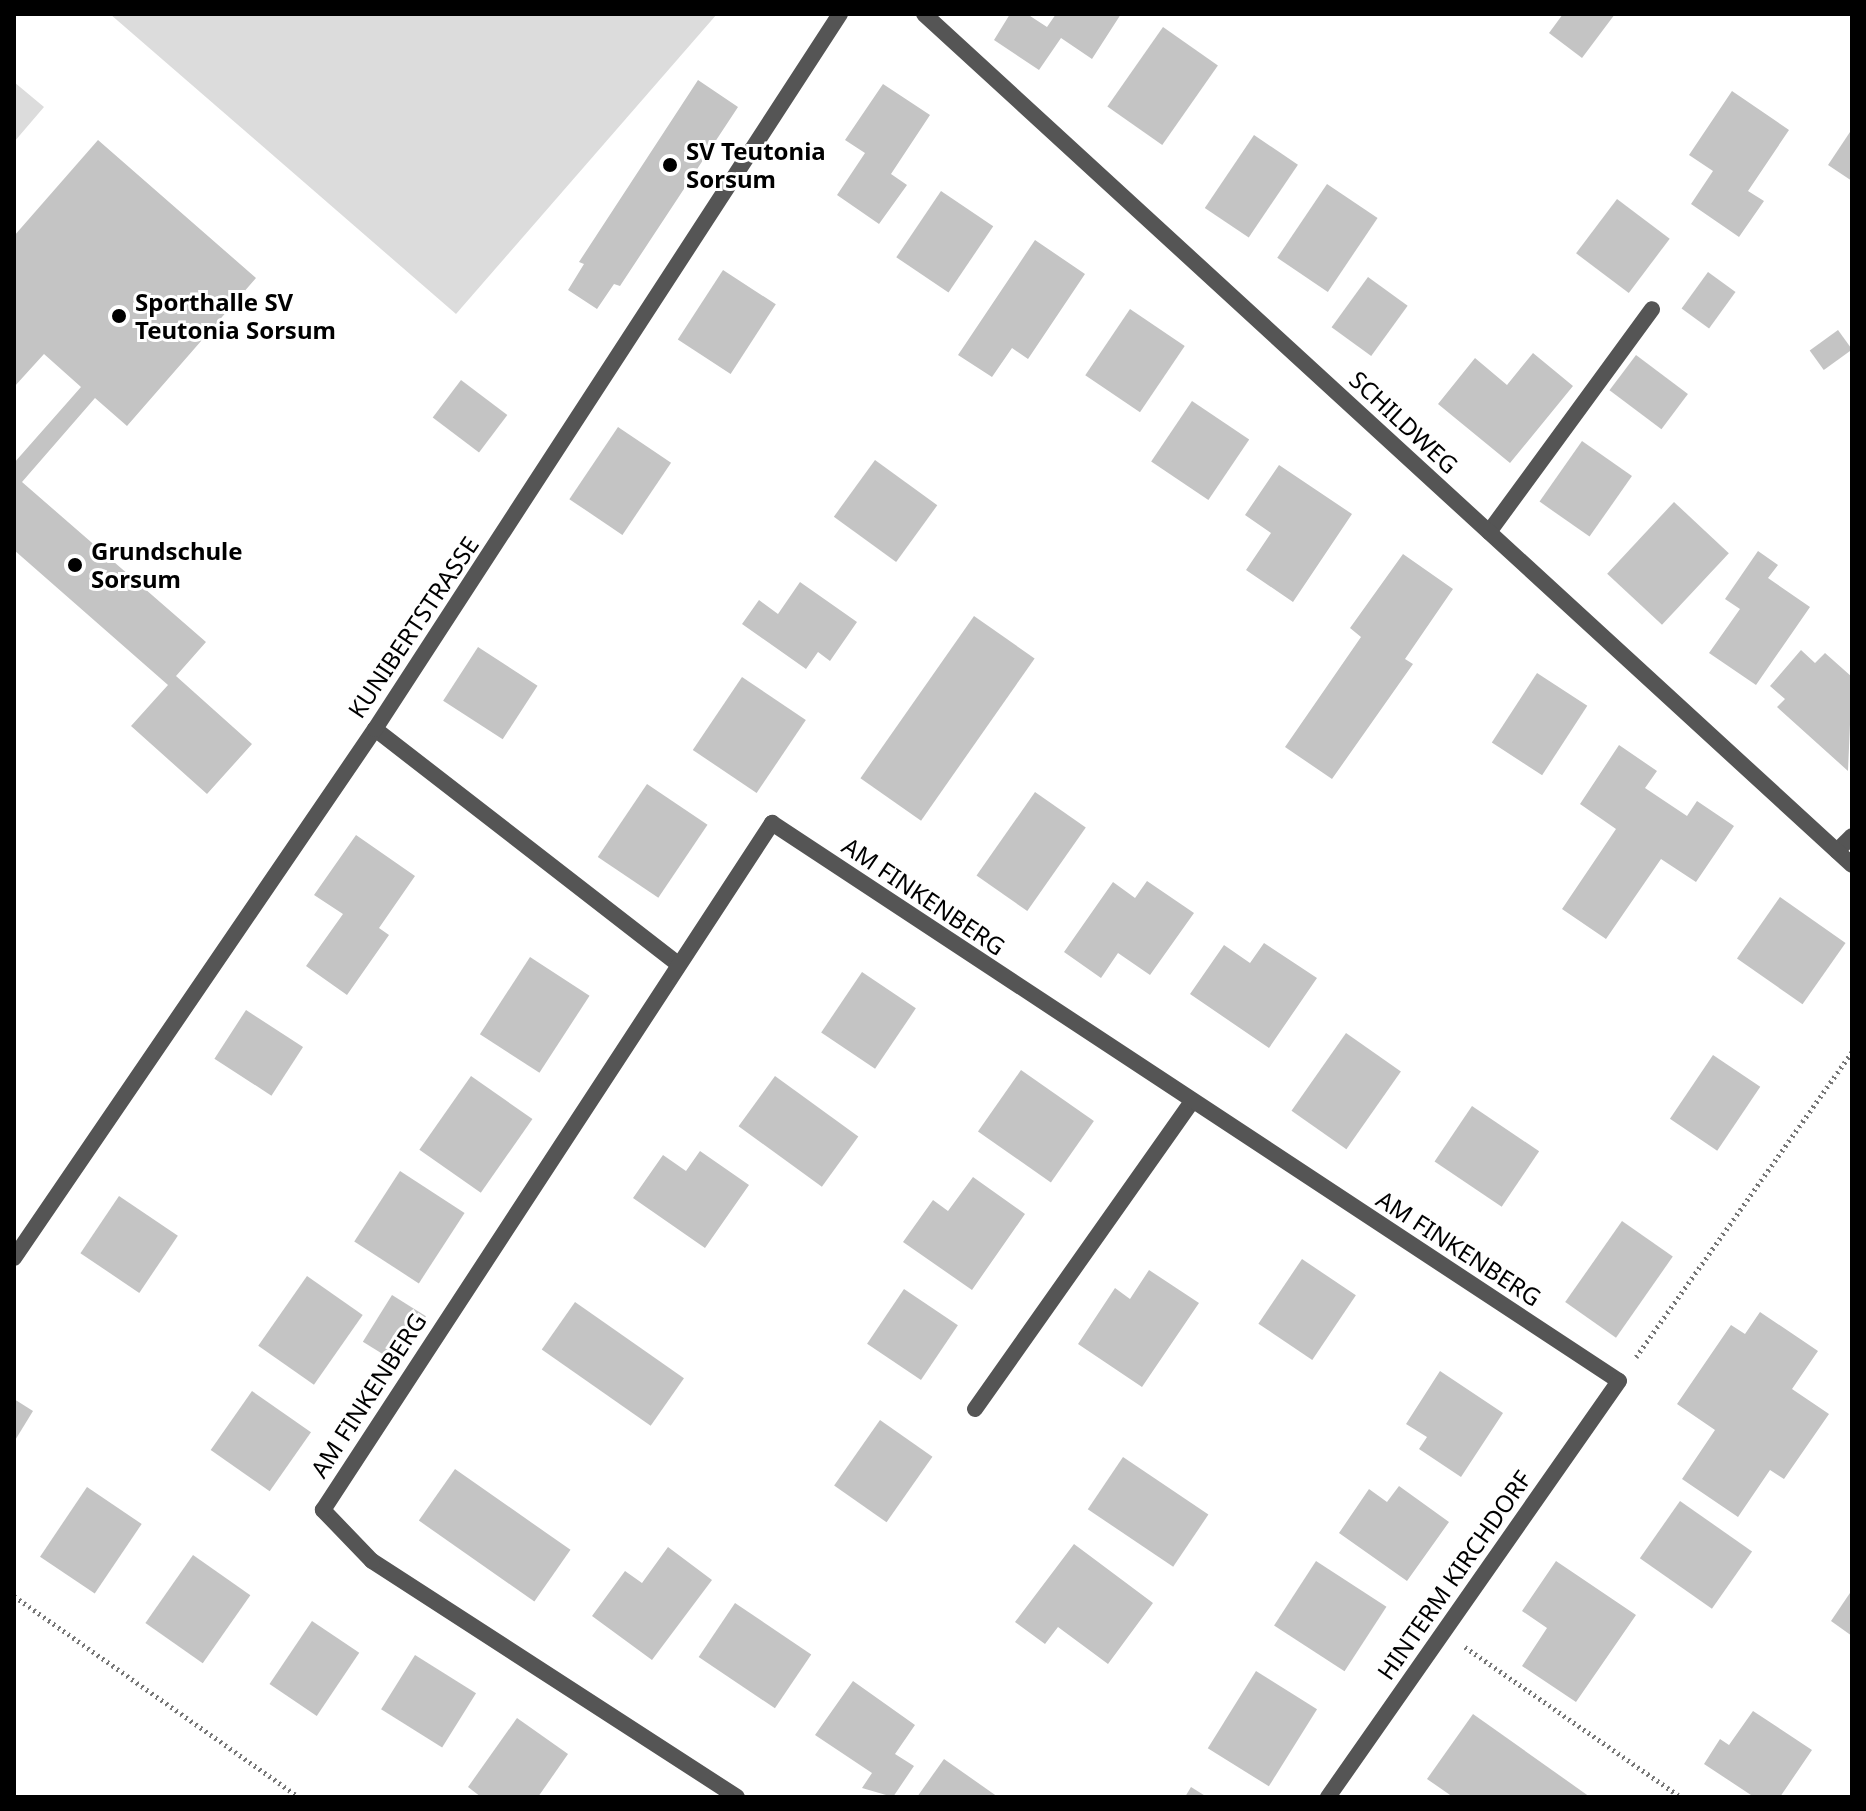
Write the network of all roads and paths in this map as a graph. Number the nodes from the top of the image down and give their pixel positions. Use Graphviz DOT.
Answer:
graph roads {
  1 [pos="840,14"];
  2 [pos="924,14"];
  3 [pos="1652,309"];
  4 [pos="1489,532"];
  5 [pos="375,729"];
  6 [pos="1852,836"];
  7 [pos="1837,851"];
  8 [pos="1852,865"];
  9 [pos="675,962"];
  10 [pos="1852,1052"];
  11 [pos="1191,1103"];
  12 [pos="14,1258"];
  13 [pos="1619,1381"];
  14 [pos="975,1409"];
  15 [pos="14,1596"];
  16 [pos="1444,1632"];
  17 [pos="299,1797"];
  18 [pos="737,1797"];
  19 [pos="1328,1797"];
  20 [pos="1681,1797"];
  1 -- 5 [label="street, KUNIBERTSTRASSE"];
  2 -- 4 [label="street, SCHILDWEG"];
  3 -- 4 [label="street"];
  4 -- 7 [label="street, SCHILDWEG"];
  5 -- 9 [label="street"];
  5 -- 12 [label="street, KUNIBERTSTRASSE"];
  6 -- 7 [label="street"];
  7 -- 8 [label="street, SCHILDWEG"];
  9 -- 11 [label="street, AM FINKENBERG"];
  9 -- 18 [label="street, AM FINKENBERG"];
  10 -- 13 [label="path"];
  11 -- 13 [label="street, AM FINKENBERG"];
  11 -- 14 [label="street"];
  13 -- 16 [label="street, HINTERM KIRCHDORF"];
  15 -- 17 [label="path"];
  16 -- 19 [label="street, HINTERM KIRCHDORF"];
  16 -- 20 [label="path"];
}
